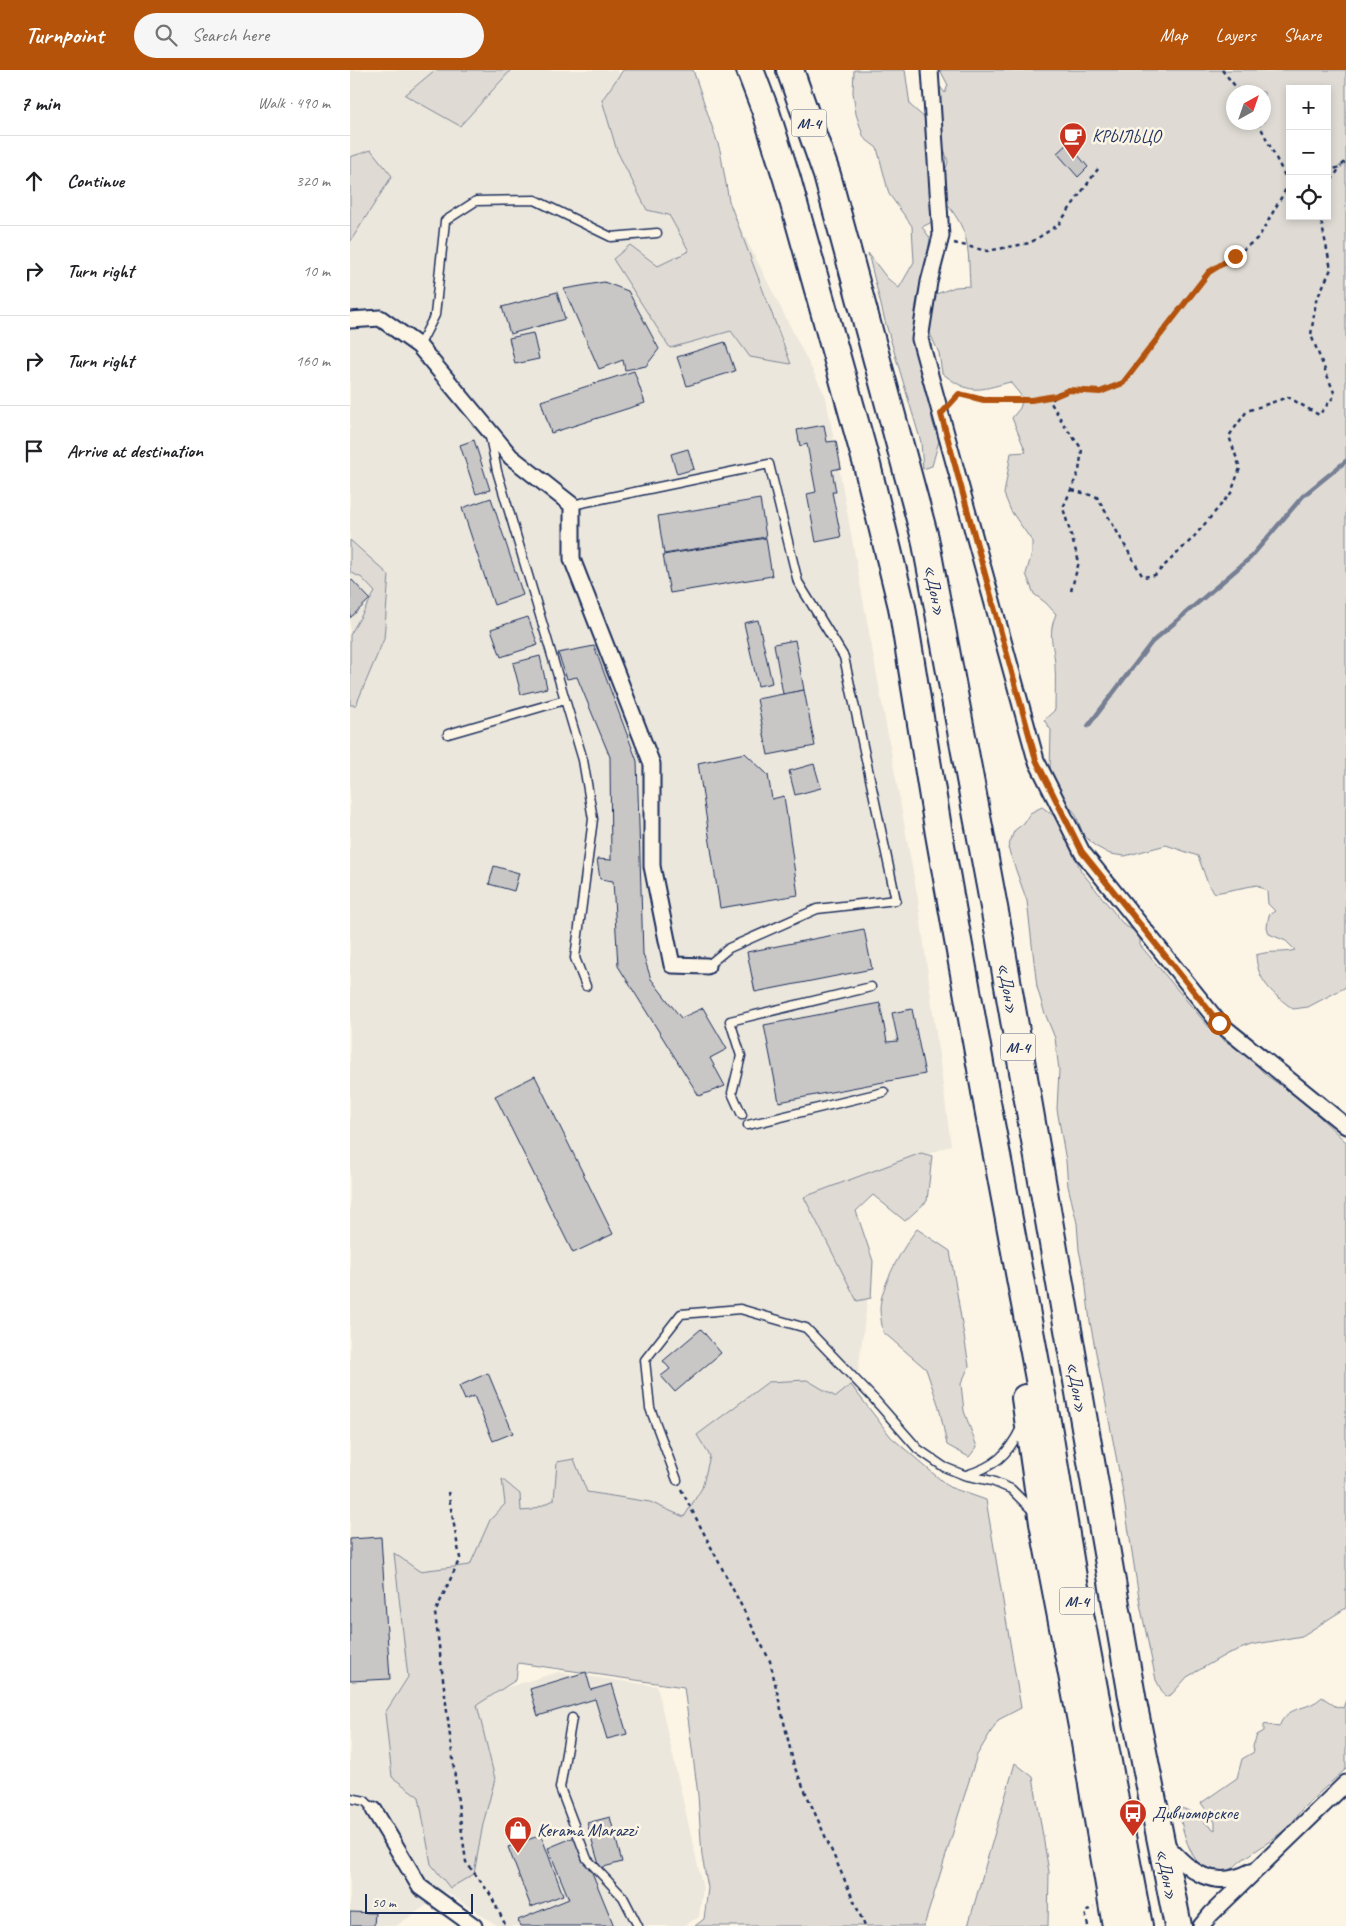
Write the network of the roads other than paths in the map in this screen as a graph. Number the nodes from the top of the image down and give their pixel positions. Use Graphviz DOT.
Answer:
graph roads {
  1 [pos="750,70"];
  2 [pos="790,70"];
  3 [pos="930,70"];
  4 [pos="656,233"];
  5 [pos="350,320"];
  6 [pos="419,346"];
  7 [pos="488,430"];
  8 [pos="572,505"];
  9 [pos="565,700"];
  10 [pos="448,734"];
  11 [pos="707,966"];
  12 [pos="586,986"];
  13 [pos="871,987"];
  14 [pos="884,1092"];
  15 [pos="742,1115"];
  16 [pos="748,1125"];
  17 [pos="1346,1126"];
  18 [pos="1019,1276"];
  19 [pos="1028,1416"];
  20 [pos="964,1475"];
  21 [pos="677,1480"];
  22 [pos="1043,1523"];
  23 [pos="572,1718"];
  24 [pos="1346,1782"];
  25 [pos="350,1798"];
  26 [pos="374,1810"];
  27 [pos="1159,1836"];
  28 [pos="1264,1864"];
  29 [pos="474,1926"];
  30 [pos="638,1926"];
  31 [pos="1116,1926"];
  32 [pos="1139,1926"];
  33 [pos="1178,1926"];
  34 [pos="1201,1926"];
  1 -- 18 [label="highway, М-4"];
  2 -- 27 [label="highway, «Дон» / М-4"];
  3 -- 17 [label="street"];
  4 -- 6 [label="lane"];
  5 -- 6 [label="street"];
  6 -- 7 [label="street"];
  7 -- 8 [label="street"];
  7 -- 9 [label="lane"];
  8 -- 11 [label="street"];
  8 -- 11 [label="lane"];
  9 -- 10 [label="lane"];
  9 -- 12 [label="lane"];
  13 -- 15 [label="lane"];
  14 -- 16 [label="lane"];
  18 -- 19 [label="highway, М-4"];
  18 -- 32 [label="highway, М-4"];
  19 -- 20 [label="lane"];
  19 -- 22 [label="highway, М-4"];
  20 -- 21 [label="lane"];
  20 -- 22 [label="lane"];
  22 -- 31 [label="highway, М-4"];
  23 -- 30 [label="lane"];
  24 -- 28 [label="street"];
  25 -- 26 [label="lane"];
  26 -- 29 [label="street"];
  27 -- 28 [label="street"];
  27 -- 33 [label="highway, «Дон» / М-4"];
  28 -- 34 [label="street"];
}
